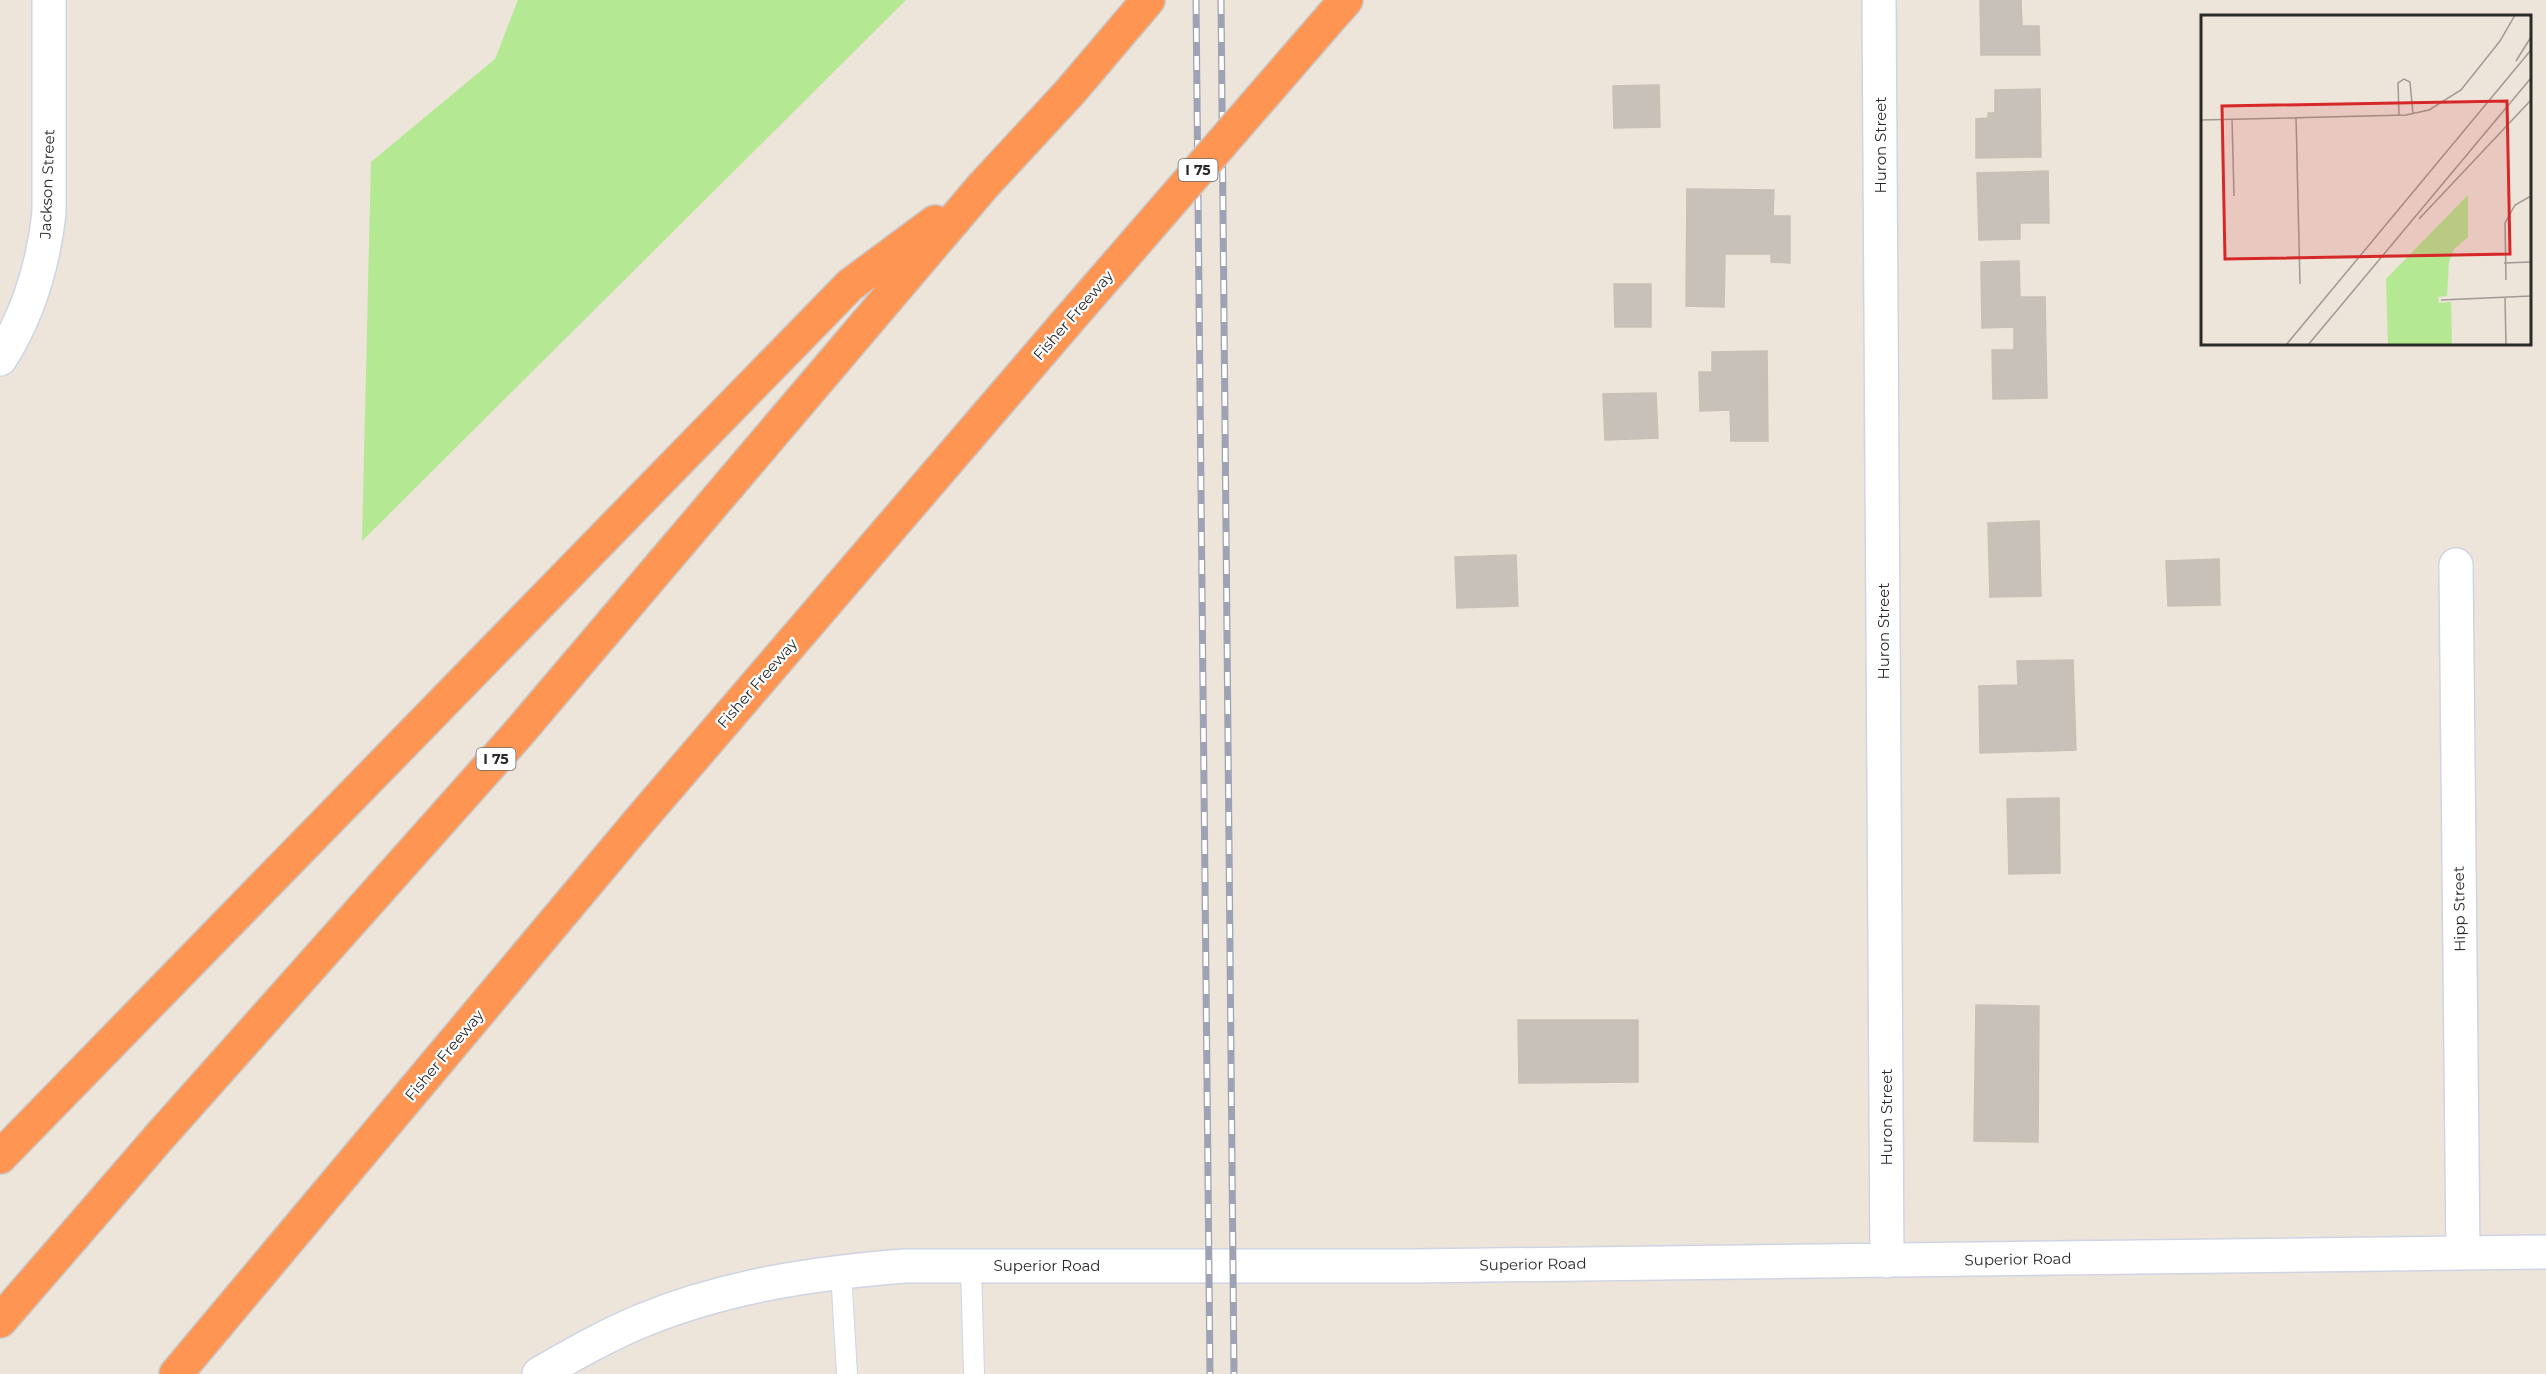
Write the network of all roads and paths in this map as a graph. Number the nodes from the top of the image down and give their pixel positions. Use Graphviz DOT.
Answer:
graph roads {
  1 [pos="49,0"];
  2 [pos="1148,0"];
  3 [pos="1879,0"];
  4 [pos="1339,9"];
  5 [pos="982,187"];
  6 [pos="0,359"];
  7 [pos="2456,566"];
  8 [pos="0,1157"];
  9 [pos="2546,1252"];
  10 [pos="2463,1253"];
  11 [pos="1887,1261"];
  12 [pos="971,1265"];
  13 [pos="841,1271"];
  14 [pos="0,1321"];
  15 [pos="182,1369"];
  16 [pos="539,1374"];
  17 [pos="847,1374"];
  18 [pos="974,1374"];
  1 -- 6 [label="street, Jackson Street"];
  2 -- 5 [label="highway, I 75"];
  3 -- 11 [label="street, Huron Street"];
  4 -- 15 [label="highway, Fisher Freeway / I 75, bridge"];
  5 -- 8 [label="highway"];
  5 -- 14 [label="highway, I 75"];
  7 -- 10 [label="street, Hipp Street"];
  9 -- 10 [label="street, Superior Road"];
  10 -- 11 [label="street, Superior Road"];
  11 -- 12 [label="street, Superior Road"];
  12 -- 13 [label="street, Superior Road"];
  12 -- 18 [label="lane"];
  13 -- 16 [label="street, Superior Road"];
  13 -- 17 [label="lane"];
}
